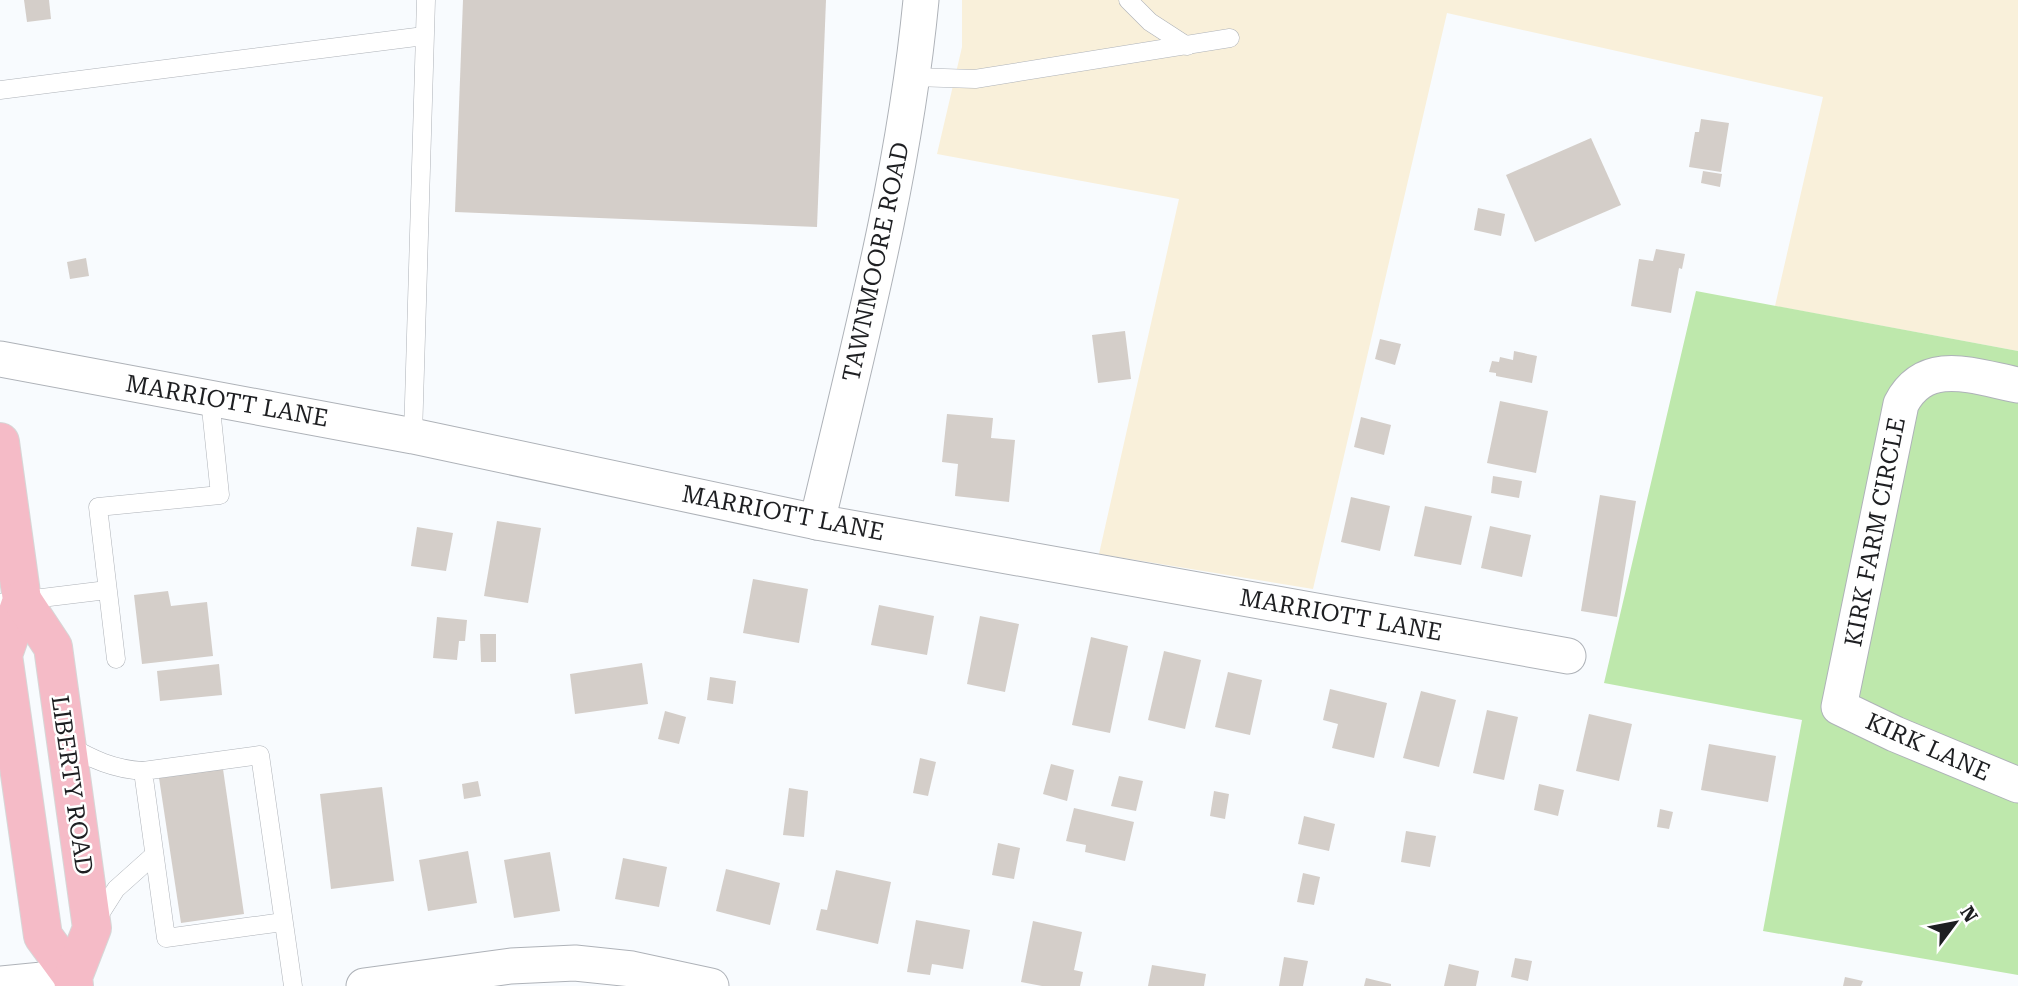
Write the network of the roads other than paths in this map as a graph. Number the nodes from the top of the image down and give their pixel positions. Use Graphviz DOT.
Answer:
graph roads {
  1 [pos="426,0"];
  2 [pos="921,0"];
  3 [pos="1128,0"];
  4 [pos="424,36"];
  5 [pos="1230,38"];
  6 [pos="1187,46"];
  7 [pos="913,77"];
  8 [pos="0,90"];
  9 [pos="0,359"];
  10 [pos="2018,385"];
  11 [pos="211,399"];
  12 [pos="413,436"];
  13 [pos="0,445"];
  14 [pos="817,522"];
  15 [pos="107,590"];
  16 [pos="11,601"];
  17 [pos="1568,656"];
  18 [pos="116,659"];
  19 [pos="1839,707"];
  20 [pos="6,726"];
  21 [pos="66,745"];
  22 [pos="143,771"];
  23 [pos="2018,785"];
  24 [pos="154,855"];
  25 [pos="284,922"];
  26 [pos="92,928"];
  27 [pos="74,981"];
  28 [pos="0,984"];
  29 [pos="293,986"];
  30 [pos="364,986"];
  31 [pos="711,986"];
  1 -- 4 [label="lane"];
  2 -- 7 [label="street, TAWNMOORE ROAD"];
  3 -- 6 [label="lane"];
  4 -- 8 [label="lane"];
  4 -- 12 [label="lane"];
  5 -- 6 [label="lane"];
  6 -- 7 [label="lane"];
  7 -- 14 [label="street, TAWNMOORE ROAD"];
  9 -- 11 [label="street, MARRIOTT LANE"];
  10 -- 19 [label="street, KIRK FARM CIRCLE"];
  11 -- 12 [label="street, MARRIOTT LANE"];
  11 -- 15 [label="lane"];
  12 -- 14 [label="street, MARRIOTT LANE"];
  13 -- 16 [label="main road, LIBERTY ROAD"];
  14 -- 17 [label="street, MARRIOTT LANE"];
  15 -- 16 [label="lane"];
  15 -- 18 [label="lane"];
  16 -- 20 [label="main road, LIBERTY ROAD"];
  16 -- 21 [label="main road, LIBERTY ROAD"];
  19 -- 23 [label="street, KIRK LANE"];
  20 -- 27 [label="main road, LIBERTY ROAD"];
  21 -- 22 [label="lane"];
  21 -- 26 [label="main road, LIBERTY ROAD"];
  22 -- 24 [label="lane"];
  22 -- 25 [label="lane"];
  24 -- 25 [label="lane"];
  24 -- 26 [label="lane"];
  25 -- 29 [label="lane"];
  26 -- 27 [label="main road, LIBERTY ROAD"];
  27 -- 28 [label="street"];
  30 -- 31 [label="street"];
}
